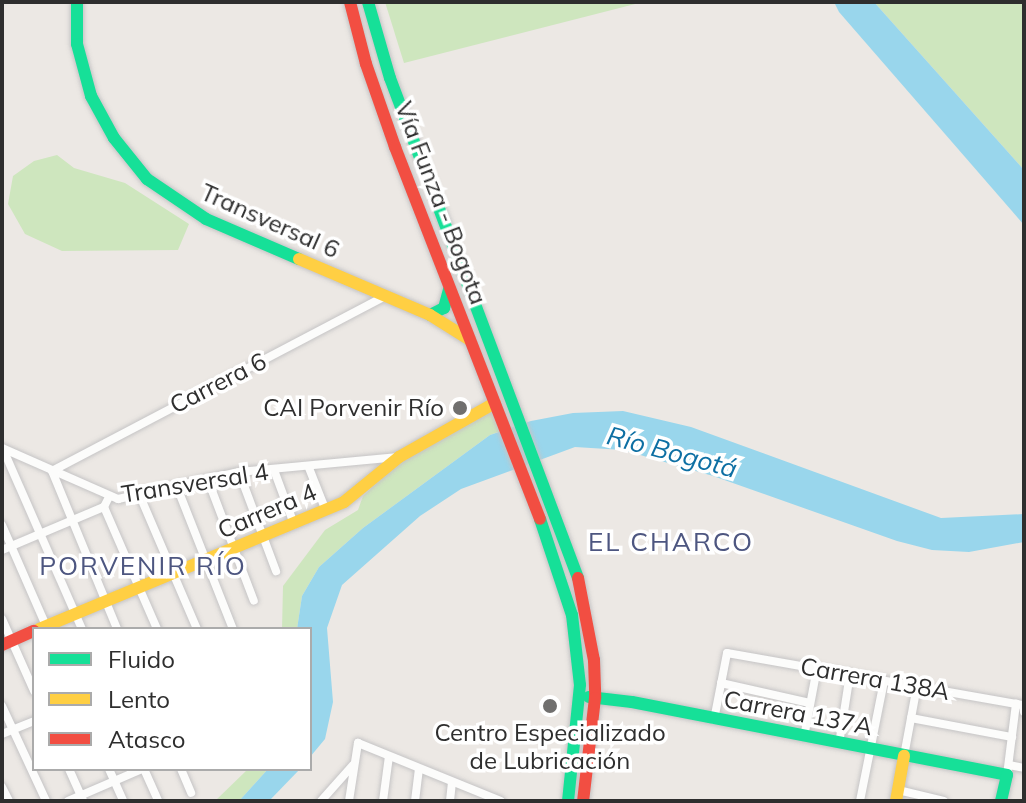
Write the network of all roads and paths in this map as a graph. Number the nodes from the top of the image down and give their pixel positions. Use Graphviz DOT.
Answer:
graph roads {
  1 [pos="77,2"];
  2 [pos="350,2"];
  3 [pos="368,2"];
  4 [pos="400,105"];
  5 [pos="382,111"];
  6 [pos="449,287"];
  7 [pos="385,296"];
  8 [pos="430,315"];
  9 [pos="470,340"];
  10 [pos="495,403"];
  11 [pos="3,448"];
  12 [pos="399,457"];
  13 [pos="309,468"];
  14 [pos="274,470"];
  15 [pos="52,471"];
  16 [pos="239,472"];
  17 [pos="208,480"];
  18 [pos="177,487"];
  19 [pos="140,496"];
  20 [pos="109,497"];
  21 [pos="104,507"];
  22 [pos="326,511"];
  23 [pos="72,521"];
  24 [pos="294,524"];
  25 [pos="2,525"];
  26 [pos="40,534"];
  27 [pos="263,537"];
  28 [pos="11,546"];
  29 [pos="234,549"];
  30 [pos="2,550"];
  31 [pos="206,560"];
  32 [pos="276,571"];
  33 [pos="173,573"];
  34 [pos="577,575"];
  35 [pos="561,580"];
  36 [pos="139,587"];
  37 [pos="254,601"];
  38 [pos="104,602"];
  39 [pos="76,613"];
  40 [pos="2,619"];
  41 [pos="41,627"];
  42 [pos="46,627"];
  43 [pos="81,627"];
  44 [pos="116,627"];
  45 [pos="156,627"];
  46 [pos="196,627"];
  47 [pos="232,627"];
  48 [pos="32,633"];
  49 [pos="7,643"];
  50 [pos="817,668"];
  51 [pos="850,674"];
  52 [pos="884,681"];
  53 [pos="721,683"];
  54 [pos="917,686"];
  55 [pos="32,687"];
  56 [pos="580,696"];
  57 [pos="595,698"];
  58 [pos="810,703"];
  59 [pos="1020,705"];
  60 [pos="2,706"];
  61 [pos="1024,712"];
  62 [pos="911,718"];
  63 [pos="714,720"];
  64 [pos="32,722"];
  65 [pos="13,730"];
  66 [pos="2,734"];
  67 [pos="804,737"];
  68 [pos="1012,737"];
  69 [pos="839,744"];
  70 [pos="870,749"];
  71 [pos="389,756"];
  72 [pos="904,756"];
  73 [pos="353,765"];
  74 [pos="1024,768"];
  75 [pos="419,769"];
  76 [pos="1008,770"];
  77 [pos="32,771"];
  78 [pos="32,771"];
  79 [pos="70,771"];
  80 [pos="110,771"];
  81 [pos="138,771"];
  82 [pos="144,771"];
  83 [pos="182,771"];
  84 [pos="114,781"];
  85 [pos="452,783"];
  86 [pos="2,787"];
  87 [pos="191,793"];
  88 [pos="897,796"];
  89 [pos="82,798"];
  90 [pos="483,798"];
  91 [pos="9,801"];
  92 [pos="46,801"];
  93 [pos="68,801"];
  94 [pos="123,801"];
  95 [pos="158,801"];
  96 [pos="321,801"];
  97 [pos="349,801"];
  98 [pos="383,801"];
  99 [pos="415,801"];
  100 [pos="450,801"];
  101 [pos="501,801"];
  102 [pos="568,801"];
  103 [pos="583,801"];
  104 [pos="860,801"];
  105 [pos="944,801"];
  106 [pos="1001,801"];
  1 -- 7 [label="main road, Transversal 6"];
  2 -- 5 [label="main road, Vía Funza - Bogota"];
  3 -- 4 [label="main road"];
  4 -- 5 [label="main road"];
  4 -- 34 [label="main road"];
  5 -- 6 [label="main road, Vía Funza - Bogota"];
  6 -- 8 [label="main road"];
  6 -- 9 [label="main road, Vía Funza - Bogota"];
  7 -- 8 [label="main road, Transversal 6"];
  7 -- 15 [label="street, Carrera 6"];
  8 -- 9 [label="main road, Transversal 6"];
  9 -- 10 [label="main road, Vía Funza - Bogota"];
  10 -- 12 [label="main road, Carrera 4"];
  10 -- 35 [label="main road, Vía Funza - Bogota"];
  11 -- 15 [label="street, Transversal 4"];
  11 -- 26 [label="street"];
  12 -- 13 [label="street, Transversal 4"];
  12 -- 22 [label="main road, Carrera 4"];
  13 -- 14 [label="street, Transversal 4"];
  13 -- 22 [label="street"];
  14 -- 16 [label="street, Transversal 4"];
  14 -- 24 [label="street"];
  15 -- 20 [label="street, Transversal 4"];
  15 -- 23 [label="street"];
  16 -- 17 [label="street, Transversal 4"];
  16 -- 27 [label="street"];
  17 -- 18 [label="street, Transversal 4"];
  17 -- 29 [label="street"];
  18 -- 19 [label="street, Transversal 4"];
  18 -- 31 [label="street"];
  19 -- 20 [label="street, Transversal 4"];
  19 -- 33 [label="street"];
  20 -- 21 [label="street"];
  21 -- 23 [label="street"];
  21 -- 36 [label="street"];
  22 -- 24 [label="main road, Carrera 4"];
  23 -- 26 [label="street"];
  23 -- 38 [label="street"];
  24 -- 27 [label="main road, Carrera 4"];
  25 -- 28 [label="street"];
  26 -- 28 [label="street"];
  26 -- 39 [label="street"];
  27 -- 29 [label="main road, Carrera 4"];
  27 -- 32 [label="street"];
  28 -- 30 [label="street"];
  28 -- 41 [label="street"];
  29 -- 31 [label="main road, Carrera 4"];
  29 -- 37 [label="street"];
  31 -- 33 [label="main road, Carrera 4"];
  31 -- 47 [label="street"];
  33 -- 36 [label="main road, Carrera 4"];
  33 -- 46 [label="street"];
  34 -- 35 [label="main road"];
  34 -- 57 [label="main road"];
  35 -- 56 [label="main road, Vía Funza - Bogota"];
  36 -- 38 [label="main road, Carrera 4"];
  36 -- 45 [label="street"];
  38 -- 39 [label="main road, Carrera 4"];
  38 -- 44 [label="street"];
  39 -- 42 [label="main road, Carrera 4"];
  39 -- 43 [label="street"];
  40 -- 49 [label="street"];
  48 -- 49 [label="main road, Carrera 4"];
  49 -- 55 [label="street"];
  50 -- 51 [label="street, Carrera 138A"];
  50 -- 53 [label="street, Carrera 138A"];
  50 -- 58 [label="street"];
  51 -- 52 [label="street, Carrera 138A"];
  51 -- 69 [label="street"];
  52 -- 54 [label="street, Carrera 138A"];
  52 -- 70 [label="street"];
  53 -- 58 [label="street"];
  53 -- 63 [label="street"];
  54 -- 59 [label="street, Carrera 138A"];
  54 -- 62 [label="street"];
  56 -- 57 [label="main road, Carrera 137A"];
  56 -- 102 [label="main road, Vía Funza - Bogota"];
  57 -- 63 [label="main road, Carrera 137A"];
  57 -- 103 [label="main road"];
  58 -- 67 [label="street"];
  59 -- 61 [label="street"];
  59 -- 68 [label="street"];
  60 -- 65 [label="street"];
  62 -- 68 [label="street"];
  62 -- 72 [label="street"];
  63 -- 67 [label="main road, Carrera 137A"];
  64 -- 65 [label="street"];
  65 -- 66 [label="street"];
  65 -- 77 [label="street"];
  67 -- 69 [label="main road, Carrera 137A"];
  68 -- 76 [label="street"];
  69 -- 70 [label="main road, Carrera 137A"];
  70 -- 72 [label="main road, Carrera 137A"];
  70 -- 104 [label="street"];
  71 -- 73 [label="street"];
  71 -- 75 [label="street"];
  71 -- 98 [label="street"];
  72 -- 76 [label="main road, Carrera 137A"];
  72 -- 88 [label="main road"];
  73 -- 96 [label="street"];
  73 -- 97 [label="street"];
  74 -- 76 [label="street"];
  75 -- 85 [label="street"];
  75 -- 99 [label="street"];
  76 -- 106 [label="main road"];
  78 -- 92 [label="street"];
  79 -- 89 [label="street"];
  80 -- 84 [label="street"];
  81 -- 84 [label="street"];
  82 -- 95 [label="street"];
  83 -- 87 [label="street"];
  84 -- 89 [label="street"];
  84 -- 94 [label="street"];
  85 -- 90 [label="street"];
  85 -- 100 [label="street"];
  86 -- 91 [label="street"];
  88 -- 105 [label="street"];
  89 -- 93 [label="street"];
  90 -- 101 [label="street"];
}
